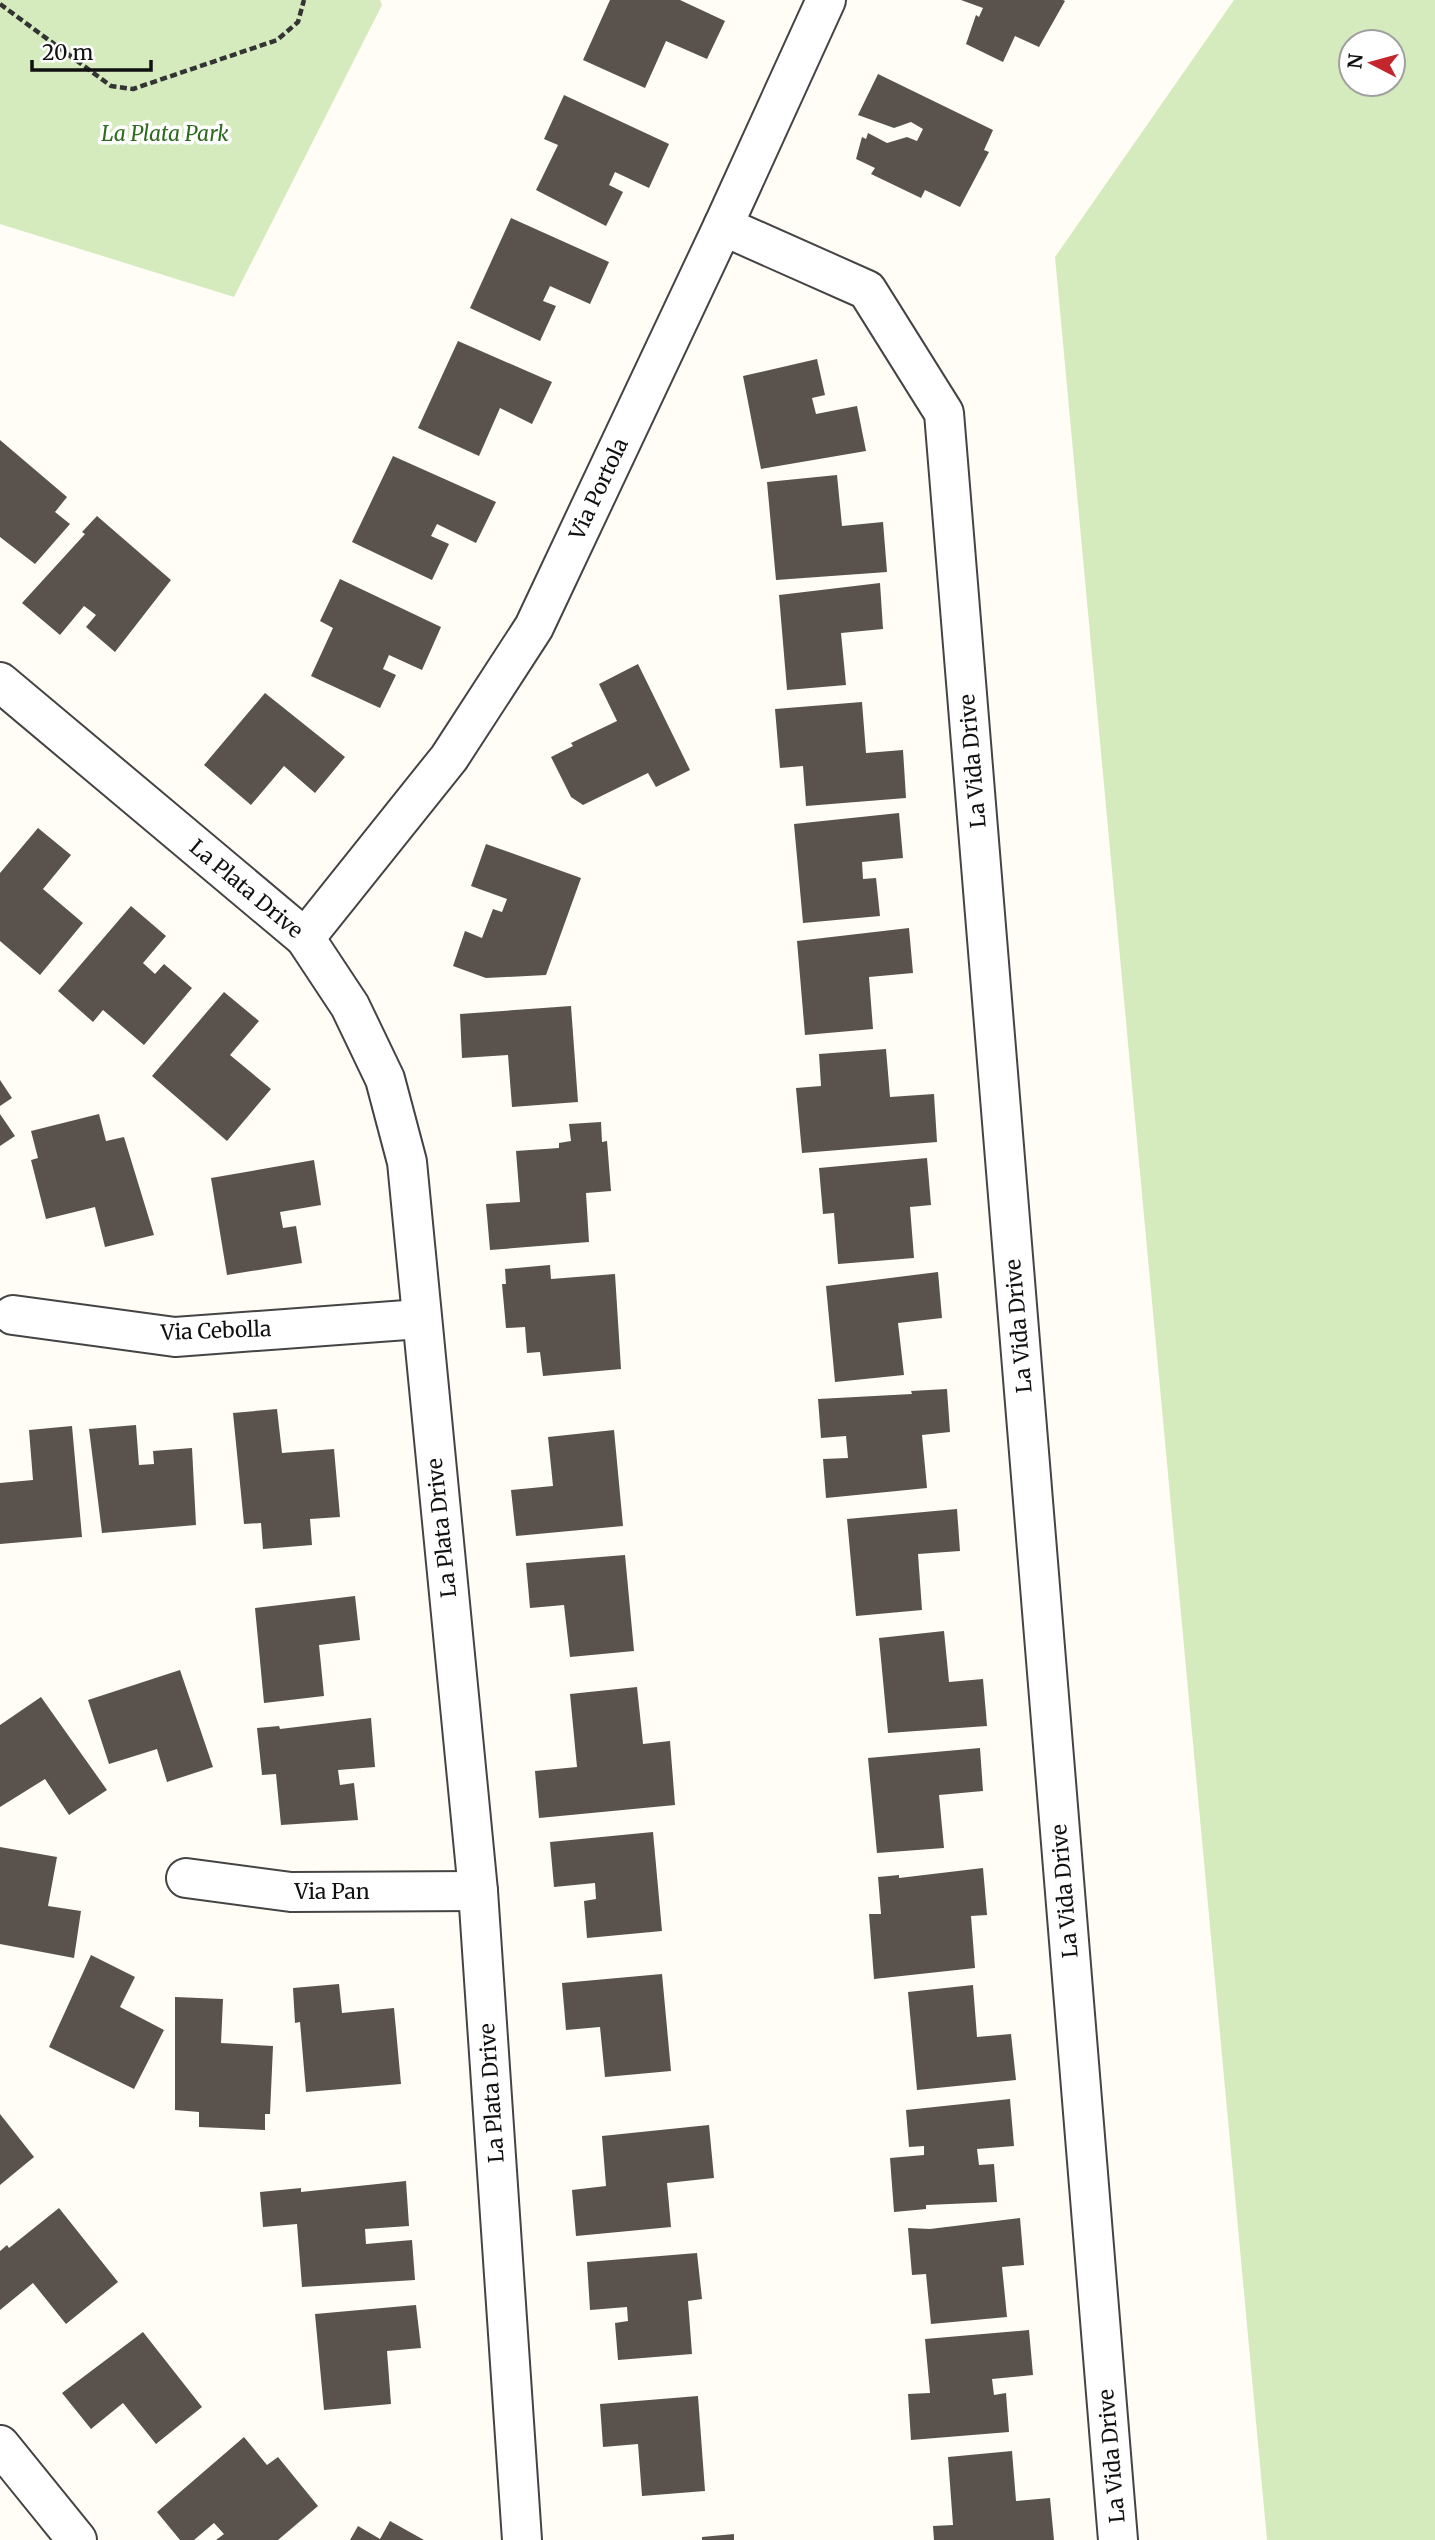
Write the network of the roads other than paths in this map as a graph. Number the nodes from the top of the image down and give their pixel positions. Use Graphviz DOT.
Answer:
graph roads {
  1 [pos="825,0"];
  2 [pos="723,226"];
  3 [pos="0,682"];
  4 [pos="305,938"];
  5 [pos="13,1315"];
  6 [pos="421,1319"];
  7 [pos="186,1878"];
  8 [pos="478,1891"];
  9 [pos="0,2445"];
  10 [pos="77,2540"];
  11 [pos="522,2540"];
  12 [pos="1118,2540"];
  1 -- 2 [label="street, Via Portola"];
  2 -- 4 [label="street, Via Portola"];
  2 -- 12 [label="street, La Vida Drive"];
  3 -- 4 [label="street, La Plata Drive"];
  4 -- 6 [label="street, La Plata Drive"];
  5 -- 6 [label="street, Via Cebolla"];
  6 -- 8 [label="street, La Plata Drive"];
  7 -- 8 [label="street, Via Pan"];
  8 -- 11 [label="street, La Plata Drive"];
  9 -- 10 [label="street"];
}
